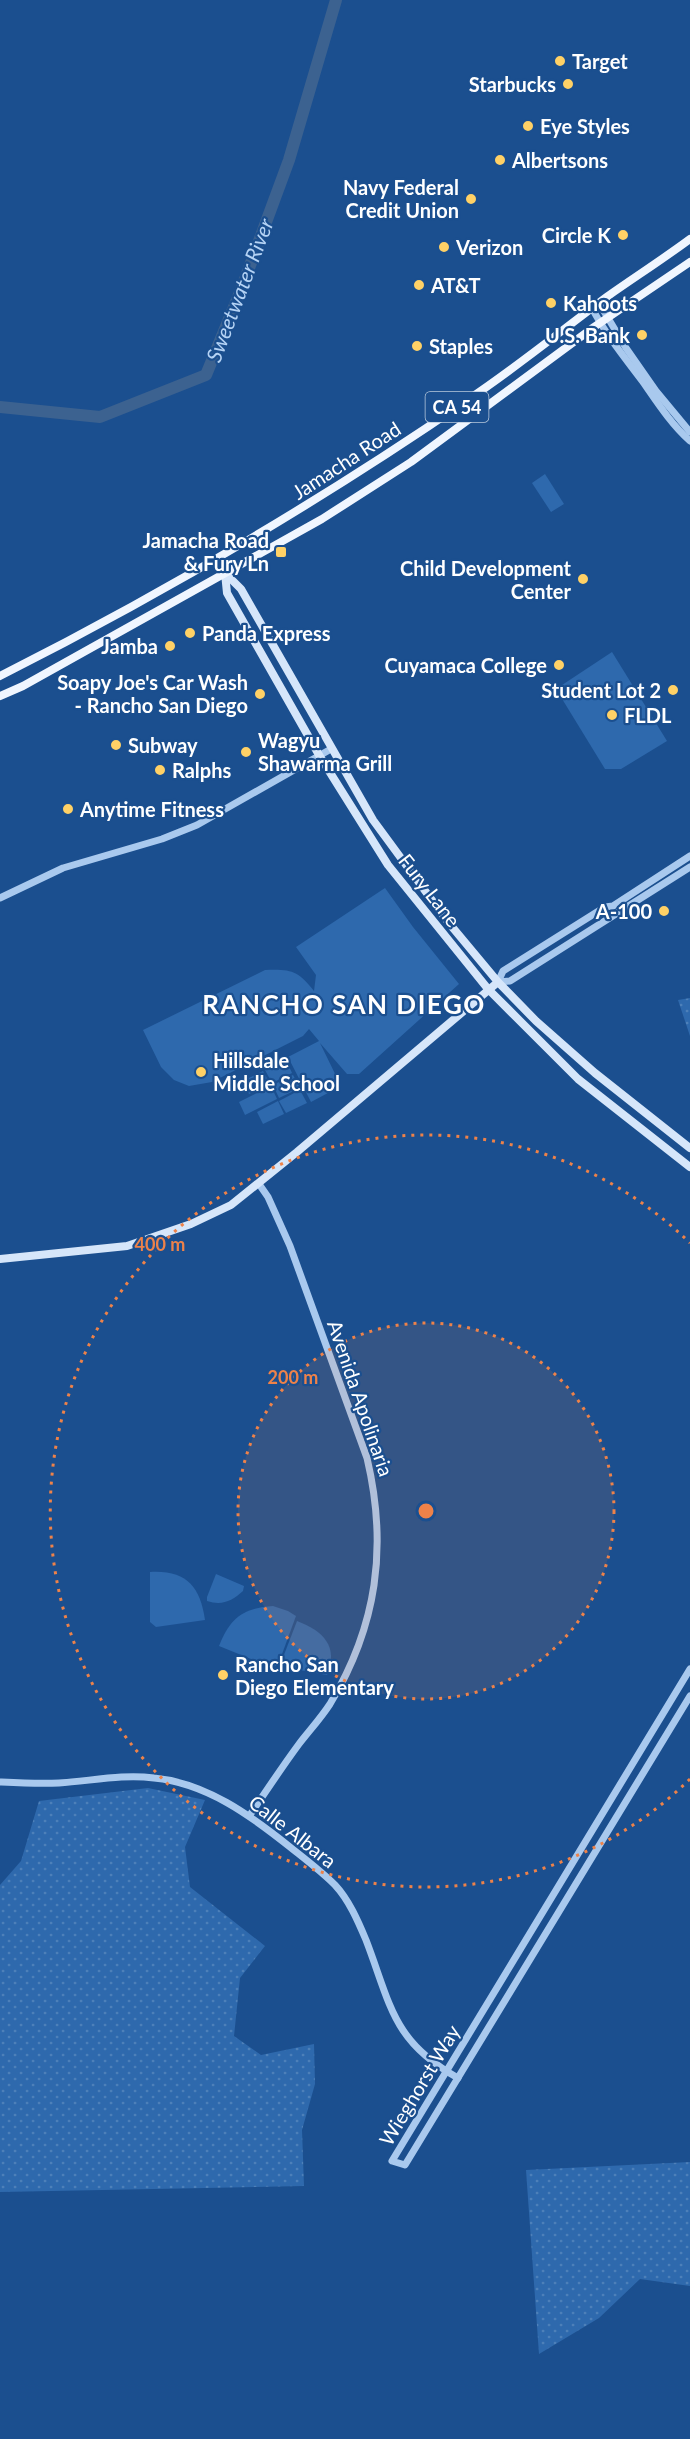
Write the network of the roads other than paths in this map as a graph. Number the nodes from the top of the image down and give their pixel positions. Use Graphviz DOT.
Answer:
graph roads {
  1 [pos="690,239"];
  2 [pos="690,262"];
  3 [pos="596,306"];
  4 [pos="604,322"];
  5 [pos="690,432"];
  6 [pos="690,441"];
  7 [pos="217,559"];
  8 [pos="225,573"];
  9 [pos="0,676"];
  10 [pos="0,696"];
  11 [pos="331,749"];
  12 [pos="319,756"];
  13 [pos="690,855"];
  14 [pos="690,867"];
  15 [pos="0,898"];
  16 [pos="498,982"];
  17 [pos="488,989"];
  18 [pos="690,1148"];
  19 [pos="690,1167"];
  20 [pos="259,1184"];
  21 [pos="0,1259"];
  22 [pos="690,1669"];
  23 [pos="690,1696"];
  24 [pos="0,1782"];
  25 [pos="250,1815"];
  26 [pos="447,2072"];
  27 [pos="458,2078"];
  1 -- 3 [label="main road, Jamacha Road / CA 54"];
  2 -- 4 [label="main road, Jamacha Road / CA 54"];
  3 -- 4 [label="street"];
  3 -- 7 [label="main road, Jamacha Road / CA 54"];
  4 -- 5 [label="street"];
  4 -- 6 [label="street"];
  4 -- 8 [label="main road, Jamacha Road / CA 54"];
  7 -- 8 [label="main road, Fury Lane"];
  7 -- 9 [label="main road, Jamacha Road / CA 54"];
  8 -- 10 [label="main road, Jamacha Road / CA 54"];
  8 -- 11 [label="main road, Fury Lane"];
  8 -- 12 [label="main road, Fury Lane"];
  11 -- 12 [label="street"];
  11 -- 16 [label="main road, Fury Lane"];
  12 -- 15 [label="street"];
  12 -- 17 [label="main road, Fury Lane"];
  13 -- 16 [label="street"];
  14 -- 16 [label="street"];
  16 -- 17 [label="main road"];
  16 -- 18 [label="main road, Fury Lane"];
  17 -- 19 [label="main road, Fury Lane"];
  17 -- 20 [label="main road"];
  20 -- 21 [label="main road"];
  20 -- 25 [label="street, Avenida Apolinaria"];
  22 -- 26 [label="street, Wieghorst Way"];
  23 -- 27 [label="street, Wieghorst Way"];
  24 -- 25 [label="street, Calle Albara"];
  25 -- 26 [label="street, Calle Albara"];
  26 -- 27 [label="street, Calle Albara"];
  26 -- 27 [label="street, Wieghorst Way"];
}
